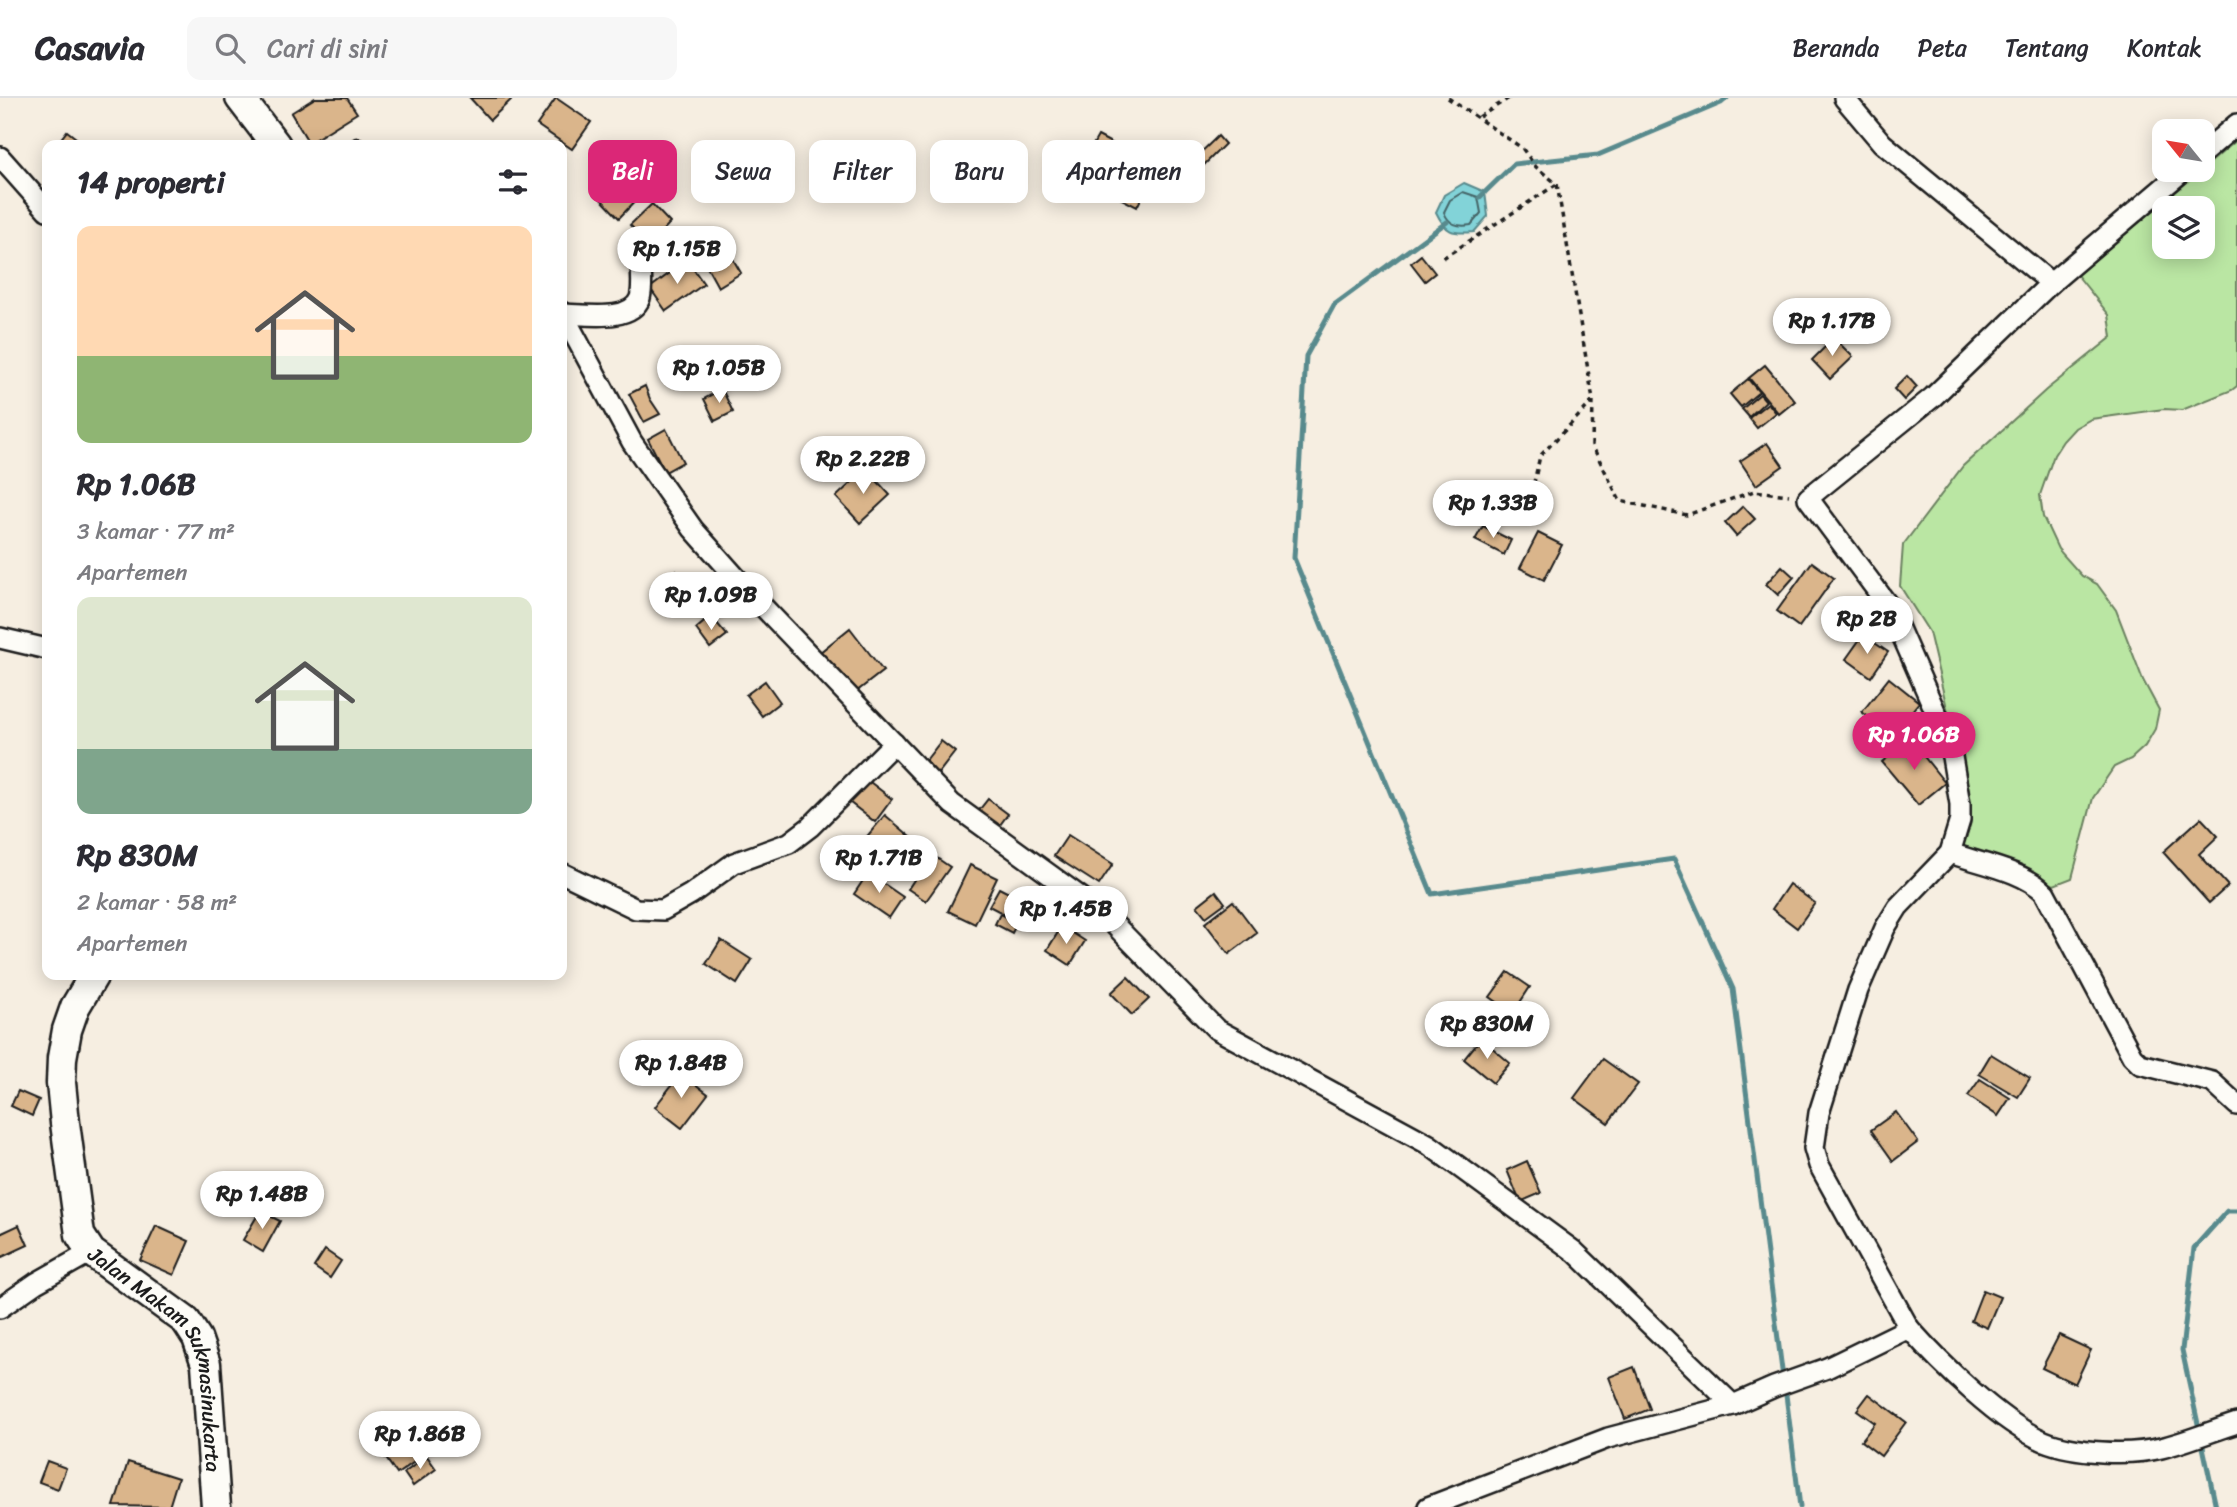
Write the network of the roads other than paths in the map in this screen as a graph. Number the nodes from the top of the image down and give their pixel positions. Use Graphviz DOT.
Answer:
graph roads {
  1 [pos="240,98"];
  2 [pos="1844,98"];
  3 [pos="2237,124"];
  4 [pos="272,140"];
  5 [pos="2216,142"];
  6 [pos="0,157"];
  7 [pos="2170,182"];
  8 [pos="42,204"];
  9 [pos="640,247"];
  10 [pos="2051,283"];
  11 [pos="567,313"];
  12 [pos="567,322"];
  13 [pos="0,638"];
  14 [pos="42,648"];
  15 [pos="894,743"];
  16 [pos="1950,853"];
  17 [pos="567,875"];
  18 [pos="91,980"];
  19 [pos="2237,1105"];
  20 [pos="91,1252"];
  21 [pos="0,1308"];
  22 [pos="1909,1328"];
  23 [pos="1733,1405"];
  24 [pos="2237,1423"];
  25 [pos="216,1507"];
  26 [pos="1428,1507"];
  1 -- 4 [label="street"];
  2 -- 10 [label="street"];
  3 -- 5 [label="street"];
  6 -- 8 [label="street"];
  7 -- 10 [label="street"];
  9 -- 11 [label="street"];
  10 -- 16 [label="street"];
  12 -- 15 [label="street"];
  13 -- 14 [label="street"];
  15 -- 17 [label="street"];
  15 -- 23 [label="street"];
  16 -- 19 [label="street"];
  16 -- 22 [label="street"];
  18 -- 20 [label="street, Jalan Makam Sukmasinukarta"];
  20 -- 21 [label="street"];
  20 -- 25 [label="street, Jalan Makam Sukmasinukarta"];
  22 -- 23 [label="street"];
  22 -- 24 [label="street"];
  23 -- 26 [label="street"];
}
